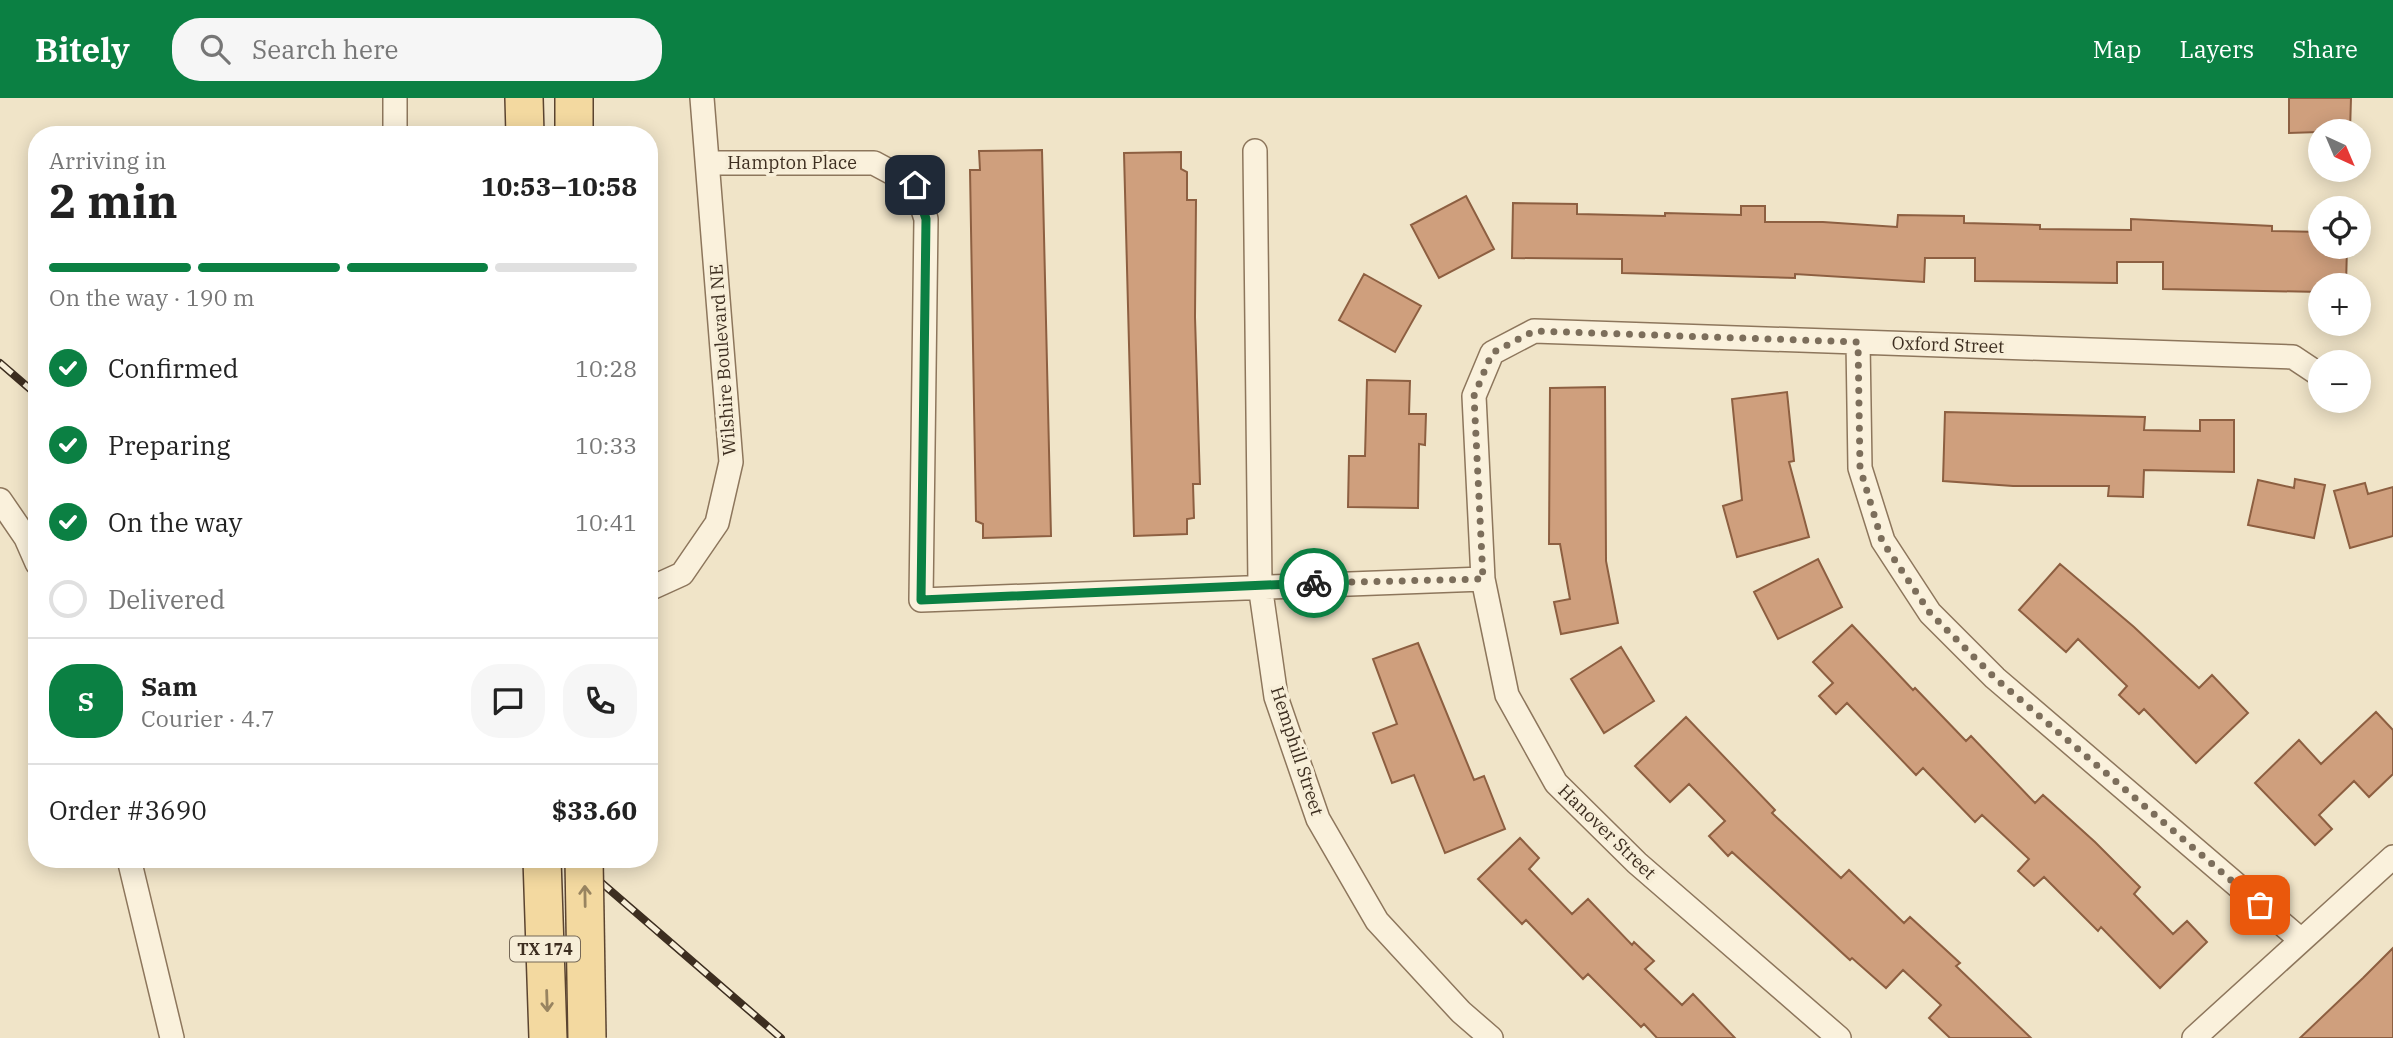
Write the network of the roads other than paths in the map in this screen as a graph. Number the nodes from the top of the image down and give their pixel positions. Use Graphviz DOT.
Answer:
graph roads {
  1 [pos="395,98"];
  2 [pos="524,98"];
  3 [pos="574,98"];
  4 [pos="702,98"];
  5 [pos="395,126"];
  6 [pos="524,126"];
  7 [pos="574,126"];
  8 [pos="1255,151"];
  9 [pos="708,163"];
  10 [pos="1858,342"];
  11 [pos="1492,353"];
  12 [pos="2308,367"];
  13 [pos="0,500"];
  14 [pos="28,543"];
  15 [pos="1483,579"];
  16 [pos="658,585"];
  17 [pos="1260,585"];
  18 [pos="2393,857"];
  19 [pos="131,868"];
  20 [pos="542,868"];
  21 [pos="584,868"];
  22 [pos="2301,940"];
  23 [pos="172,1038"];
  24 [pos="548,1038"];
  25 [pos="587,1038"];
  26 [pos="1491,1038"];
  27 [pos="1839,1038"];
  28 [pos="2194,1038"];
  1 -- 5 [label="street"];
  2 -- 6 [label="main road"];
  3 -- 7 [label="main road"];
  4 -- 9 [label="street, Wilshire Boulevard NE"];
  8 -- 17 [label="street, Hemphill Street"];
  9 -- 16 [label="street, Wilshire Boulevard NE"];
  9 -- 17 [label="street, Hampton Place"];
  10 -- 11 [label="street, Oxford Street"];
  10 -- 12 [label="street, Oxford Street"];
  10 -- 22 [label="street"];
  11 -- 15 [label="street, Hanover Street"];
  13 -- 14 [label="street"];
  15 -- 17 [label="street"];
  15 -- 27 [label="street, Hanover Street"];
  17 -- 26 [label="street, Hemphill Street"];
  18 -- 22 [label="street"];
  19 -- 23 [label="street"];
  20 -- 24 [label="main road, TX 174, one-way"];
  25 -- 21 [label="main road, one-way, bridge"];
  22 -- 28 [label="street"];
}
